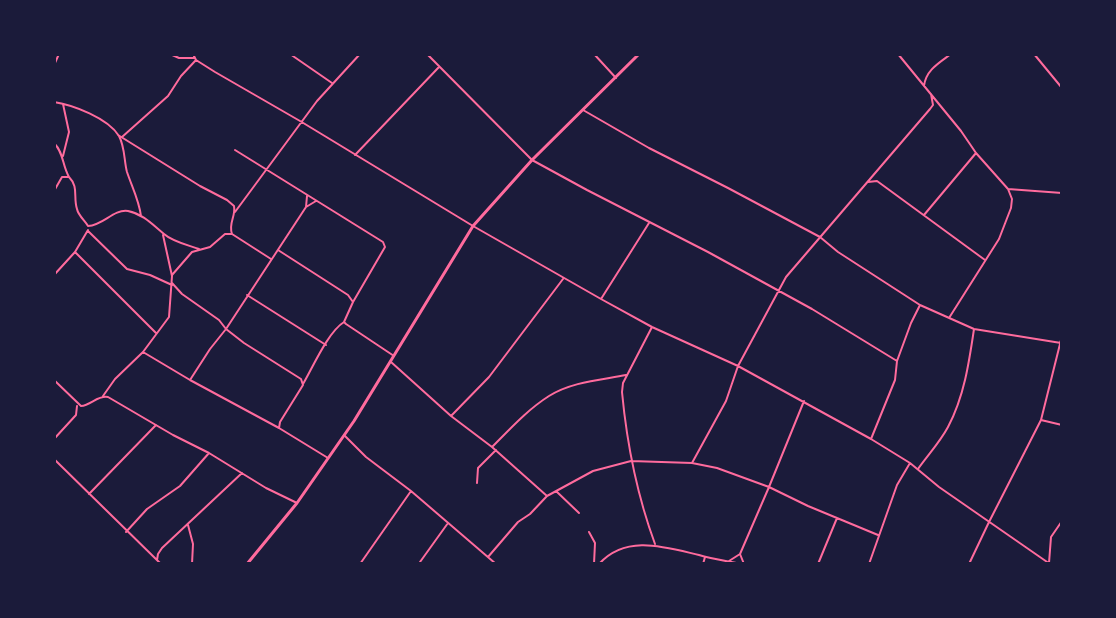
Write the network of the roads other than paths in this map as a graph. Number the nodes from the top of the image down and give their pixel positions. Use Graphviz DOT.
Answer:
graph roads {
  1 [pos="58,54"];
  2 [pos="170,54"];
  3 [pos="193,54"];
  4 [pos="290,54"];
  5 [pos="360,54"];
  6 [pos="427,54"];
  7 [pos="594,54"];
  8 [pos="639,54"];
  9 [pos="898,54"];
  10 [pos="951,54"];
  11 [pos="1034,54"];
  12 [pos="196,59"];
  13 [pos="54,65"];
  14 [pos="439,67"];
  15 [pos="616,78"];
  16 [pos="332,83"];
  17 [pos="924,86"];
  18 [pos="54,88"];
  19 [pos="1062,88"];
  20 [pos="931,94"];
  21 [pos="54,101"];
  22 [pos="63,103"];
  23 [pos="583,110"];
  24 [pos="300,121"];
  25 [pos="118,135"];
  26 [pos="122,137"];
  27 [pos="54,143"];
  28 [pos="235,150"];
  29 [pos="976,153"];
  30 [pos="355,155"];
  31 [pos="63,156"];
  32 [pos="532,160"];
  33 [pos="65,170"];
  34 [pos="265,170"];
  35 [pos="875,173"];
  36 [pos="62,177"];
  37 [pos="69,177"];
  38 [pos="877,181"];
  39 [pos="868,182"];
  40 [pos="1008,189"];
  41 [pos="1018,190"];
  42 [pos="54,191"];
  43 [pos="1062,193"];
  44 [pos="307,195"];
  45 [pos="1012,199"];
  46 [pos="316,201"];
  47 [pos="306,207"];
  48 [pos="235,212"];
  49 [pos="924,215"];
  50 [pos="141,216"];
  51 [pos="650,223"];
  52 [pos="88,226"];
  53 [pos="473,226"];
  54 [pos="88,231"];
  55 [pos="163,234"];
  56 [pos="232,234"];
  57 [pos="820,237"];
  58 [pos="199,249"];
  59 [pos="278,250"];
  60 [pos="75,252"];
  61 [pos="271,259"];
  62 [pos="985,260"];
  63 [pos="54,275"];
  64 [pos="172,276"];
  65 [pos="564,278"];
  66 [pos="172,284"];
  67 [pos="777,291"];
  68 [pos="247,295"];
  69 [pos="601,299"];
  70 [pos="353,302"];
  71 [pos="920,305"];
  72 [pos="949,319"];
  73 [pos="344,322"];
  74 [pos="652,327"];
  75 [pos="226,329"];
  76 [pos="974,329"];
  77 [pos="156,334"];
  78 [pos="1062,336"];
  79 [pos="1061,343"];
  80 [pos="326,345"];
  81 [pos="143,352"];
  82 [pos="394,356"];
  83 [pos="897,361"];
  84 [pos="391,362"];
  85 [pos="738,366"];
  86 [pos="627,375"];
  87 [pos="54,380"];
  88 [pos="190,380"];
  89 [pos="303,385"];
  90 [pos="103,396"];
  91 [pos="804,401"];
  92 [pos="79,405"];
  93 [pos="451,416"];
  94 [pos="1041,420"];
  95 [pos="156,425"];
  96 [pos="1062,425"];
  97 [pos="279,428"];
  98 [pos="344,435"];
  99 [pos="54,439"];
  100 [pos="871,439"];
  101 [pos="492,447"];
  102 [pos="496,450"];
  103 [pos="209,453"];
  104 [pos="328,458"];
  105 [pos="54,459"];
  106 [pos="631,460"];
  107 [pos="692,463"];
  108 [pos="910,463"];
  109 [pos="918,469"];
  110 [pos="243,473"];
  111 [pos="477,483"];
  112 [pos="769,487"];
  113 [pos="411,491"];
  114 [pos="556,491"];
  115 [pos="89,494"];
  116 [pos="547,496"];
  117 [pos="297,503"];
  118 [pos="579,513"];
  119 [pos="837,518"];
  120 [pos="1062,521"];
  121 [pos="989,522"];
  122 [pos="448,523"];
  123 [pos="188,525"];
  124 [pos="126,532"];
  125 [pos="589,532"];
  126 [pos="878,535"];
  127 [pos="656,544"];
  128 [pos="740,554"];
  129 [pos="488,557"];
  130 [pos="705,557"];
  131 [pos="1041,559"];
  132 [pos="157,560"];
  133 [pos="729,561"];
  134 [pos="420,562"];
  135 [pos="362,563"];
  136 [pos="161,564"];
  137 [pos="192,564"];
  138 [pos="247,564"];
  139 [pos="496,564"];
  140 [pos="594,564"];
  141 [pos="599,564"];
  142 [pos="703,564"];
  143 [pos="742,564"];
  144 [pos="818,564"];
  145 [pos="869,564"];
  146 [pos="969,564"];
  147 [pos="1039,564"];
  148 [pos="1049,564"];
  1 -- 13 [label="street"];
  2 -- 12 [label="street"];
  3 -- 12 [label="street"];
  4 -- 16 [label="street"];
  5 -- 16 [label="street"];
  6 -- 14 [label="street"];
  7 -- 15 [label="street"];
  8 -- 15 [label="street"];
  9 -- 17 [label="street"];
  10 -- 17 [label="street"];
  11 -- 19 [label="street"];
  12 -- 24 [label="street"];
  12 -- 26 [label="street"];
  14 -- 30 [label="street"];
  14 -- 32 [label="street"];
  15 -- 23 [label="street"];
  16 -- 24 [label="street"];
  17 -- 20 [label="street"];
  18 -- 21 [label="street"];
  20 -- 29 [label="street"];
  20 -- 35 [label="street"];
  21 -- 22 [label="street"];
  22 -- 25 [label="street"];
  22 -- 31 [label="street"];
  23 -- 32 [label="street"];
  23 -- 57 [label="street"];
  24 -- 30 [label="street"];
  24 -- 34 [label="street"];
  25 -- 26 [label="street"];
  25 -- 50 [label="street"];
  26 -- 48 [label="street"];
  27 -- 31 [label="street"];
  28 -- 34 [label="street"];
  29 -- 40 [label="street"];
  29 -- 49 [label="street"];
  30 -- 53 [label="street"];
  31 -- 33 [label="street"];
  32 -- 51 [label="street"];
  32 -- 53 [label="street"];
  33 -- 36 [label="street"];
  33 -- 37 [label="street"];
  34 -- 44 [label="street"];
  34 -- 48 [label="street"];
  35 -- 38 [label="street"];
  35 -- 39 [label="street"];
  36 -- 37 [label="street"];
  36 -- 42 [label="street"];
  37 -- 52 [label="street"];
  38 -- 39 [label="street"];
  38 -- 49 [label="street"];
  39 -- 57 [label="street"];
  40 -- 41 [label="street"];
  40 -- 45 [label="street"];
  41 -- 43 [label="street"];
  41 -- 45 [label="street"];
  44 -- 46 [label="street"];
  44 -- 47 [label="street"];
  45 -- 62 [label="street"];
  46 -- 47 [label="street"];
  46 -- 70 [label="street"];
  47 -- 59 [label="street"];
  48 -- 56 [label="street"];
  49 -- 62 [label="street"];
  50 -- 52 [label="street"];
  50 -- 55 [label="street"];
  51 -- 67 [label="street"];
  51 -- 69 [label="street"];
  52 -- 54 [label="street"];
  53 -- 65 [label="street"];
  53 -- 82 [label="street"];
  54 -- 60 [label="street"];
  54 -- 66 [label="street"];
  55 -- 58 [label="street"];
  55 -- 64 [label="street"];
  56 -- 58 [label="street"];
  56 -- 61 [label="street"];
  57 -- 67 [label="street"];
  57 -- 71 [label="street"];
  58 -- 64 [label="street"];
  59 -- 61 [label="street"];
  59 -- 70 [label="street"];
  60 -- 63 [label="street"];
  60 -- 77 [label="street"];
  61 -- 68 [label="street"];
  62 -- 72 [label="street"];
  64 -- 66 [label="street"];
  65 -- 69 [label="street"];
  65 -- 93 [label="street"];
  66 -- 75 [label="street"];
  66 -- 77 [label="street"];
  67 -- 83 [label="street"];
  67 -- 85 [label="street"];
  68 -- 75 [label="street"];
  68 -- 80 [label="street"];
  69 -- 74 [label="street"];
  70 -- 73 [label="street"];
  71 -- 72 [label="street"];
  71 -- 83 [label="street"];
  72 -- 76 [label="street"];
  73 -- 80 [label="street"];
  73 -- 82 [label="street"];
  74 -- 85 [label="street"];
  74 -- 86 [label="street"];
  75 -- 88 [label="street"];
  75 -- 89 [label="street"];
  76 -- 79 [label="street"];
  76 -- 109 [label="street"];
  77 -- 81 [label="street"];
  78 -- 79 [label="street"];
  79 -- 94 [label="street"];
  80 -- 89 [label="street"];
  81 -- 88 [label="street"];
  81 -- 90 [label="street"];
  82 -- 84 [label="street"];
  83 -- 100 [label="street"];
  84 -- 93 [label="street"];
  84 -- 98 [label="street"];
  85 -- 91 [label="street"];
  85 -- 107 [label="street"];
  86 -- 101 [label="street"];
  86 -- 106 [label="street"];
  87 -- 92 [label="street"];
  88 -- 97 [label="street"];
  89 -- 97 [label="street"];
  90 -- 92 [label="street"];
  90 -- 95 [label="street"];
  91 -- 100 [label="street"];
  91 -- 112 [label="street"];
  92 -- 99 [label="street"];
  93 -- 101 [label="street"];
  94 -- 96 [label="street"];
  94 -- 121 [label="street"];
  95 -- 103 [label="street"];
  95 -- 115 [label="street"];
  97 -- 104 [label="street"];
  98 -- 104 [label="street"];
  98 -- 113 [label="street"];
  100 -- 108 [label="street"];
  101 -- 102 [label="street"];
  102 -- 111 [label="street"];
  102 -- 116 [label="street"];
  103 -- 110 [label="street"];
  103 -- 124 [label="street"];
  104 -- 117 [label="street"];
  105 -- 115 [label="street"];
  106 -- 107 [label="street"];
  106 -- 114 [label="street"];
  106 -- 127 [label="street"];
  107 -- 112 [label="street"];
  108 -- 109 [label="street"];
  108 -- 126 [label="street"];
  109 -- 121 [label="street"];
  110 -- 117 [label="street"];
  110 -- 123 [label="street"];
  112 -- 119 [label="street"];
  112 -- 128 [label="street"];
  113 -- 122 [label="street"];
  113 -- 135 [label="street"];
  114 -- 116 [label="street"];
  114 -- 118 [label="street"];
  115 -- 124 [label="street"];
  116 -- 129 [label="street"];
  117 -- 138 [label="street"];
  119 -- 126 [label="street"];
  119 -- 144 [label="street"];
  120 -- 148 [label="street"];
  121 -- 131 [label="street"];
  121 -- 146 [label="street"];
  122 -- 129 [label="street"];
  122 -- 134 [label="street"];
  123 -- 132 [label="street"];
  123 -- 137 [label="street"];
  124 -- 132 [label="street"];
  125 -- 140 [label="street"];
  126 -- 145 [label="street"];
  127 -- 130 [label="street"];
  127 -- 141 [label="street"];
  128 -- 133 [label="street"];
  128 -- 143 [label="street"];
  129 -- 139 [label="street"];
  130 -- 133 [label="street"];
  130 -- 142 [label="street"];
  131 -- 147 [label="street"];
  131 -- 148 [label="street"];
  132 -- 136 [label="street"];
  133 -- 143 [label="street"];
}
